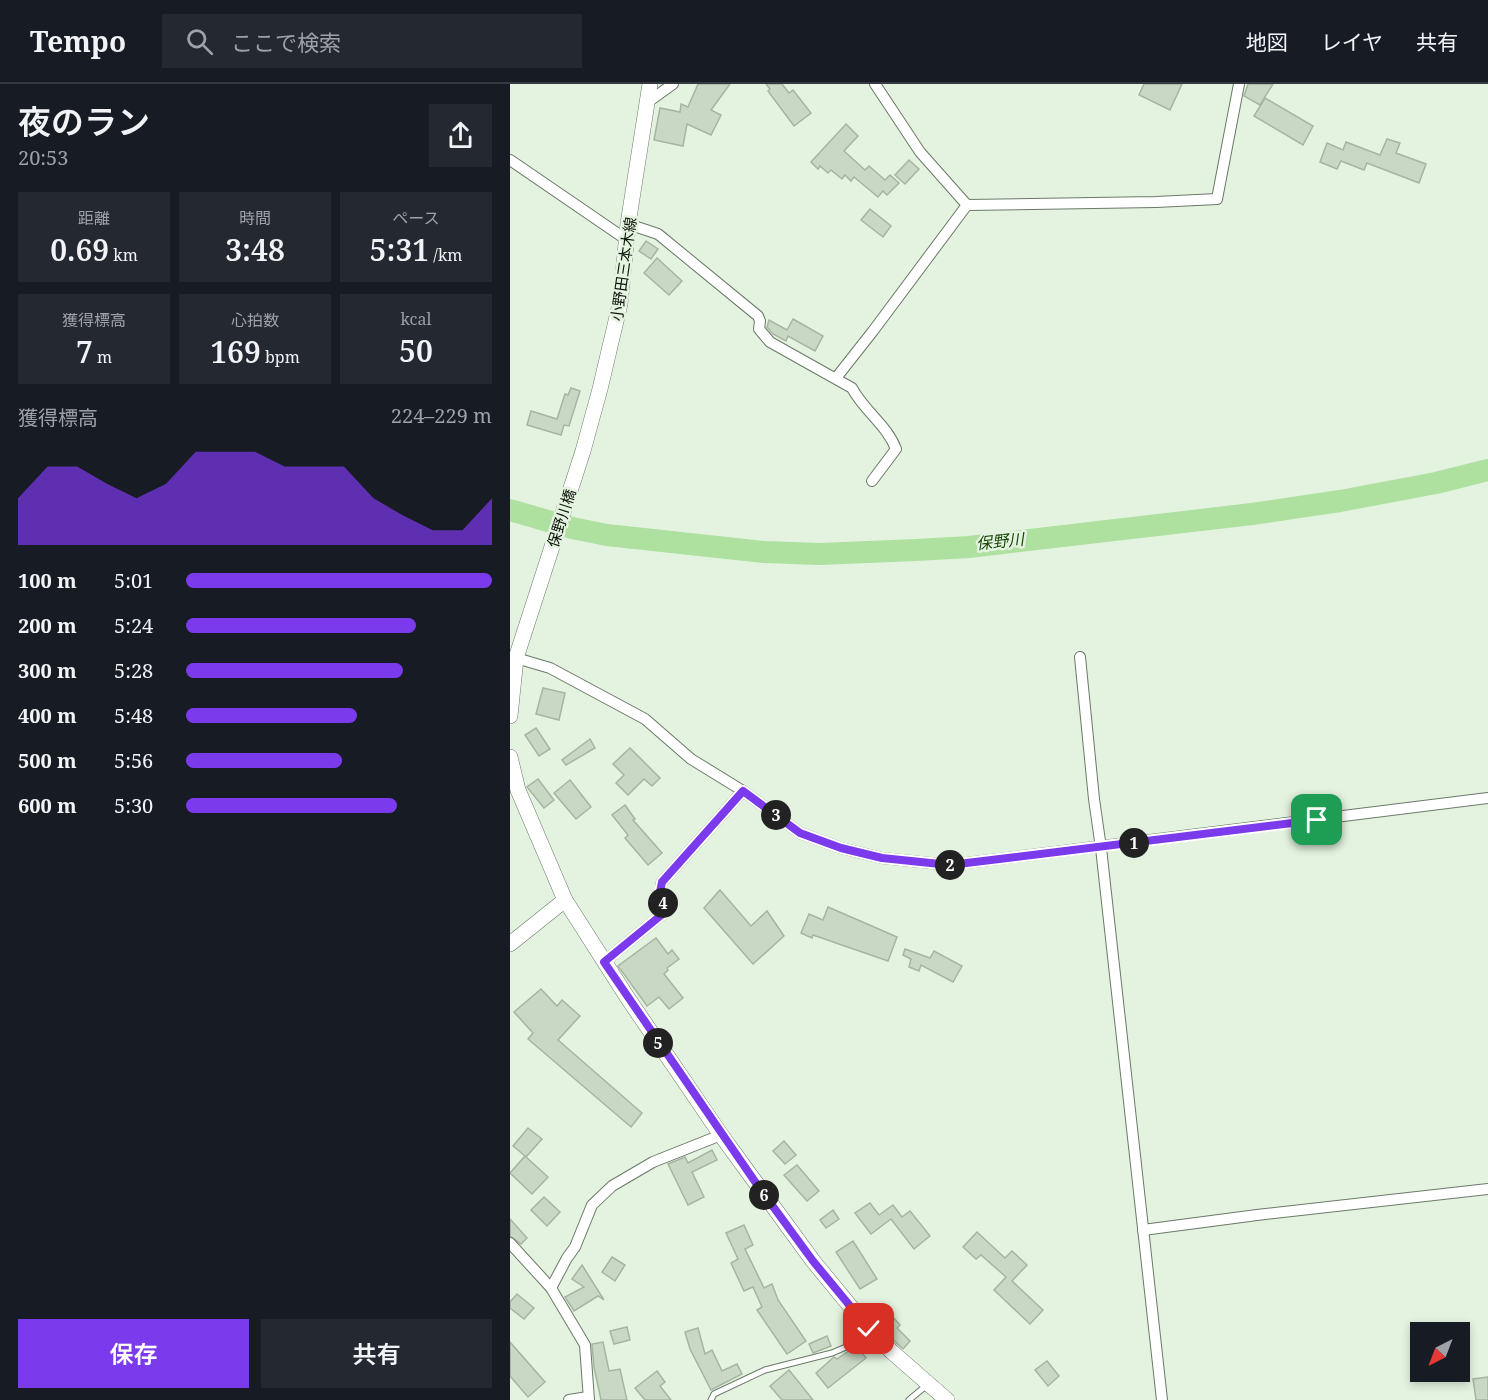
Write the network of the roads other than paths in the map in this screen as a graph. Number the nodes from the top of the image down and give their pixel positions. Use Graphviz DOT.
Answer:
graph roads {
  1 [pos="650,84"];
  2 [pos="673,84"];
  3 [pos="875,84"];
  4 [pos="1239,84"];
  5 [pos="648,102"];
  6 [pos="510,160"];
  7 [pos="966,205"];
  8 [pos="628,224"];
  9 [pos="627,240"];
  10 [pos="836,378"];
  11 [pos="583,451"];
  12 [pos="872,481"];
  13 [pos="1080,657"];
  14 [pos="516,658"];
  15 [pos="510,716"];
  16 [pos="510,757"];
  17 [pos="743,791"];
  18 [pos="1488,798"];
  19 [pos="1101,848"];
  20 [pos="565,900"];
  21 [pos="510,944"];
  22 [pos="604,962"];
  23 [pos="721,1135"];
  24 [pos="1488,1189"];
  25 [pos="1143,1230"];
  26 [pos="510,1243"];
  27 [pos="551,1288"];
  28 [pos="869,1329"];
  29 [pos="928,1384"];
  30 [pos="589,1398"];
  31 [pos="569,1400"];
  32 [pos="711,1400"];
  33 [pos="909,1400"];
  34 [pos="948,1400"];
  35 [pos="1162,1400"];
  1 -- 5 [label="main road, 小野田三本木線"];
  2 -- 5 [label="street"];
  3 -- 7 [label="street"];
  4 -- 7 [label="street"];
  5 -- 8 [label="main road, 小野田三本木線"];
  6 -- 9 [label="street"];
  7 -- 10 [label="street"];
  8 -- 9 [label="main road, 小野田三本木線"];
  8 -- 10 [label="street"];
  9 -- 11 [label="main road, 小野田三本木線"];
  10 -- 12 [label="street"];
  11 -- 14 [label="main road, 保野川橋"];
  13 -- 19 [label="street"];
  14 -- 15 [label="main road"];
  14 -- 17 [label="street"];
  16 -- 20 [label="main road"];
  17 -- 19 [label="street"];
  17 -- 22 [label="street"];
  18 -- 19 [label="street"];
  19 -- 25 [label="street"];
  20 -- 21 [label="main road"];
  20 -- 22 [label="main road"];
  22 -- 23 [label="main road"];
  23 -- 27 [label="street"];
  23 -- 28 [label="main road"];
  24 -- 25 [label="street"];
  25 -- 35 [label="street"];
  26 -- 27 [label="street"];
  27 -- 30 [label="street"];
  28 -- 29 [label="main road"];
  28 -- 32 [label="lane"];
  29 -- 33 [label="lane"];
  29 -- 34 [label="main road"];
  30 -- 31 [label="street"];
}
